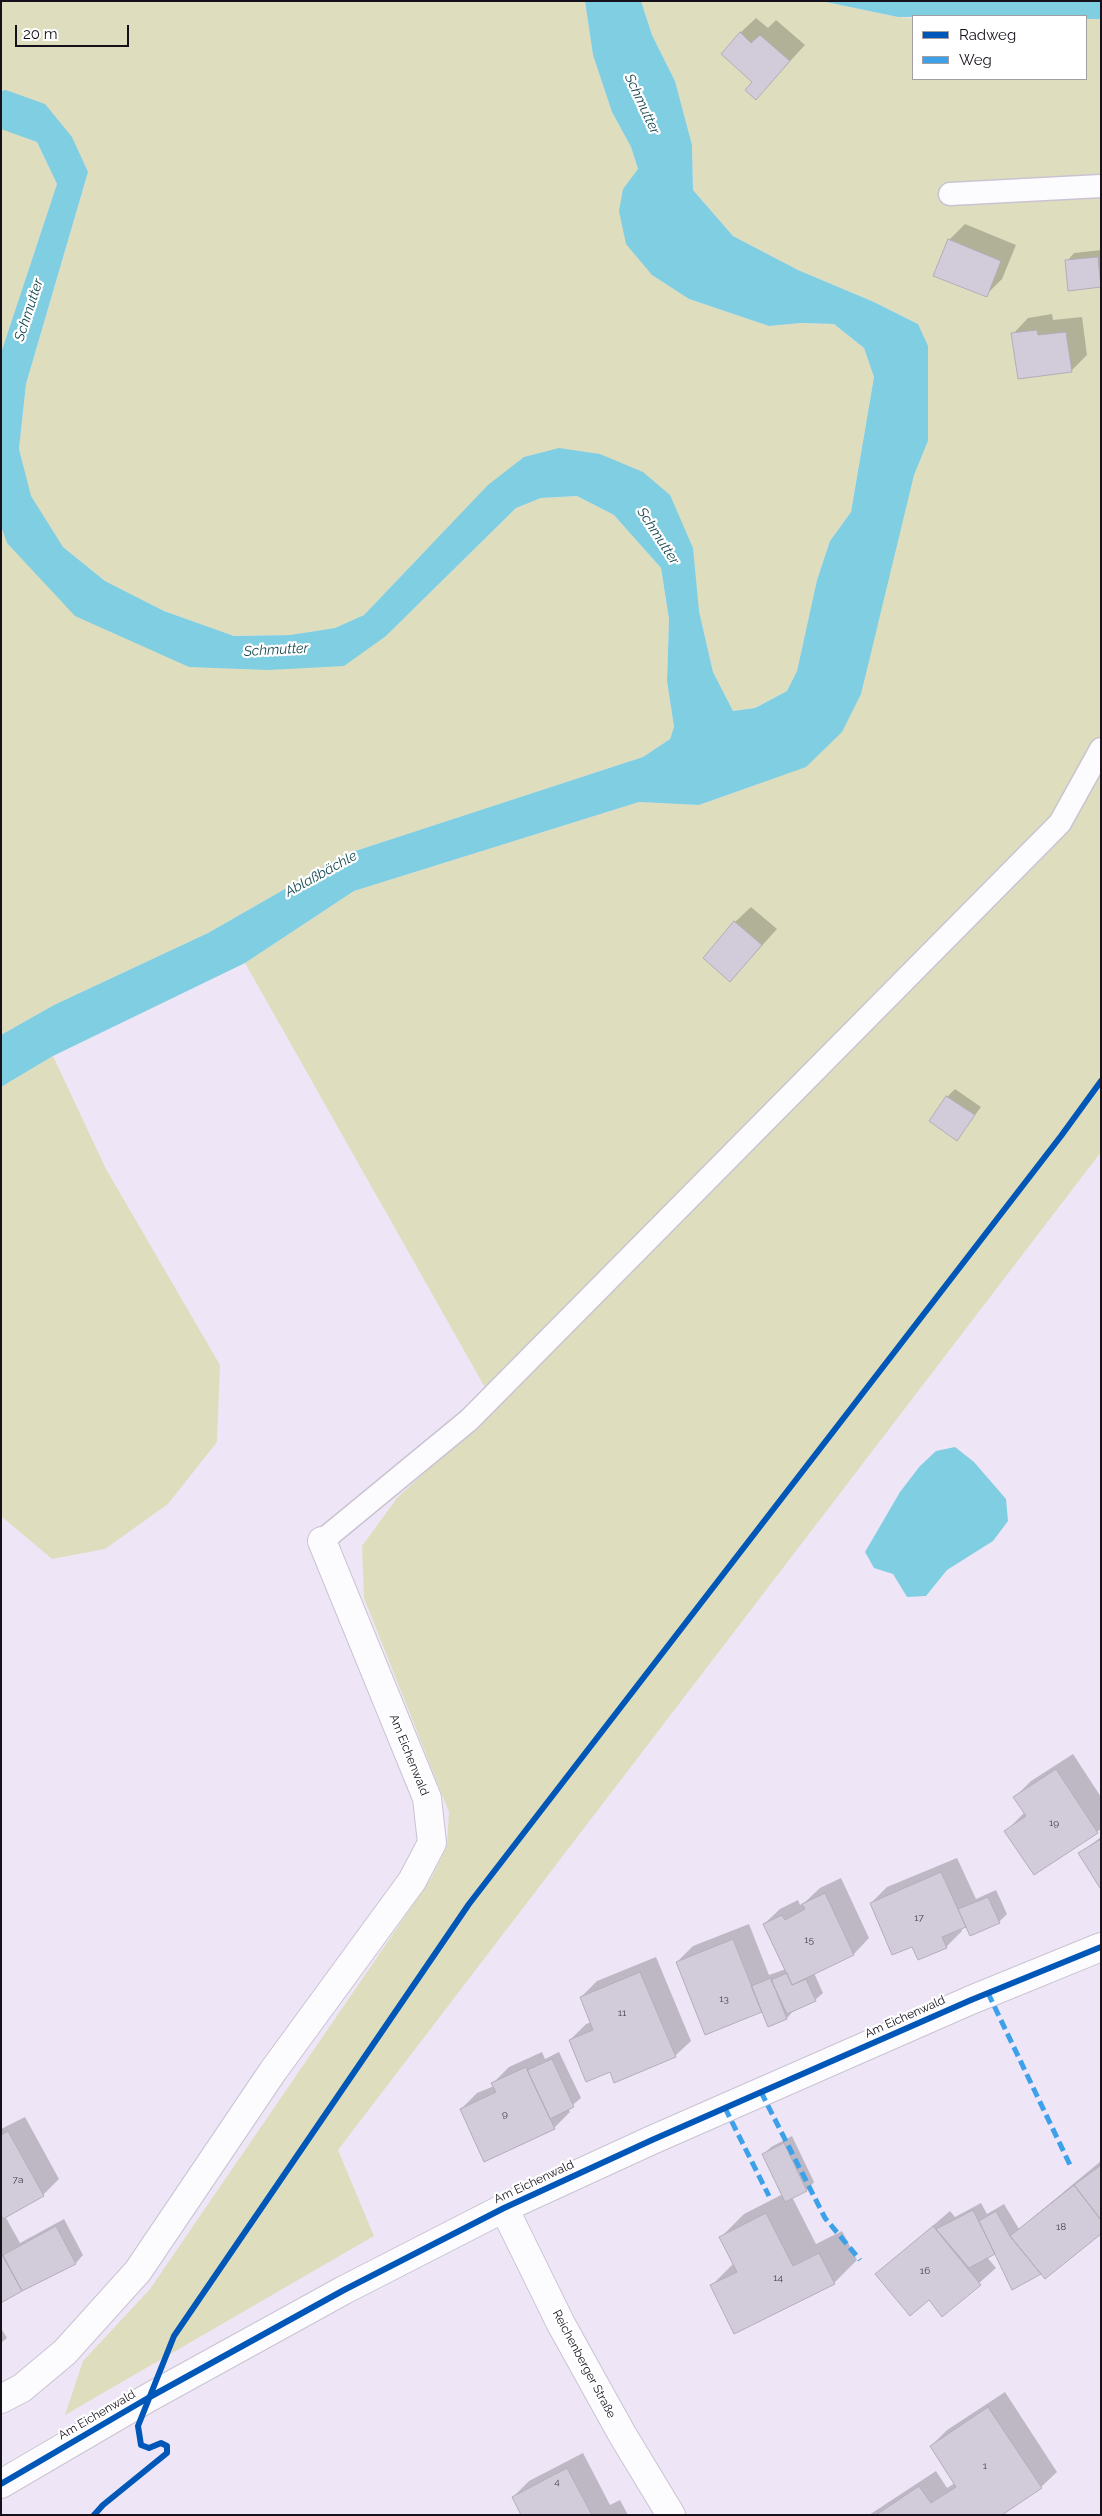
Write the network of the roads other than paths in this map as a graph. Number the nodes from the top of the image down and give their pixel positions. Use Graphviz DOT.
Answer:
graph roads {
  1 [pos="1101,186"];
  2 [pos="950,194"];
  3 [pos="1101,749"];
  4 [pos="322,1541"];
  5 [pos="1101,1947"];
  6 [pos="504,2208"];
  7 [pos="1,2399"];
  8 [pos="1,2484"];
  9 [pos="670,2515"];
  1 -- 2 [label="lane"];
  3 -- 4 [label="lane"];
  4 -- 7 [label="street, Am Eichenwald"];
  5 -- 6 [label="street, Am Eichenwald"];
  6 -- 8 [label="street, Am Eichenwald"];
  6 -- 9 [label="street, Reichenberger Straße"];
}
